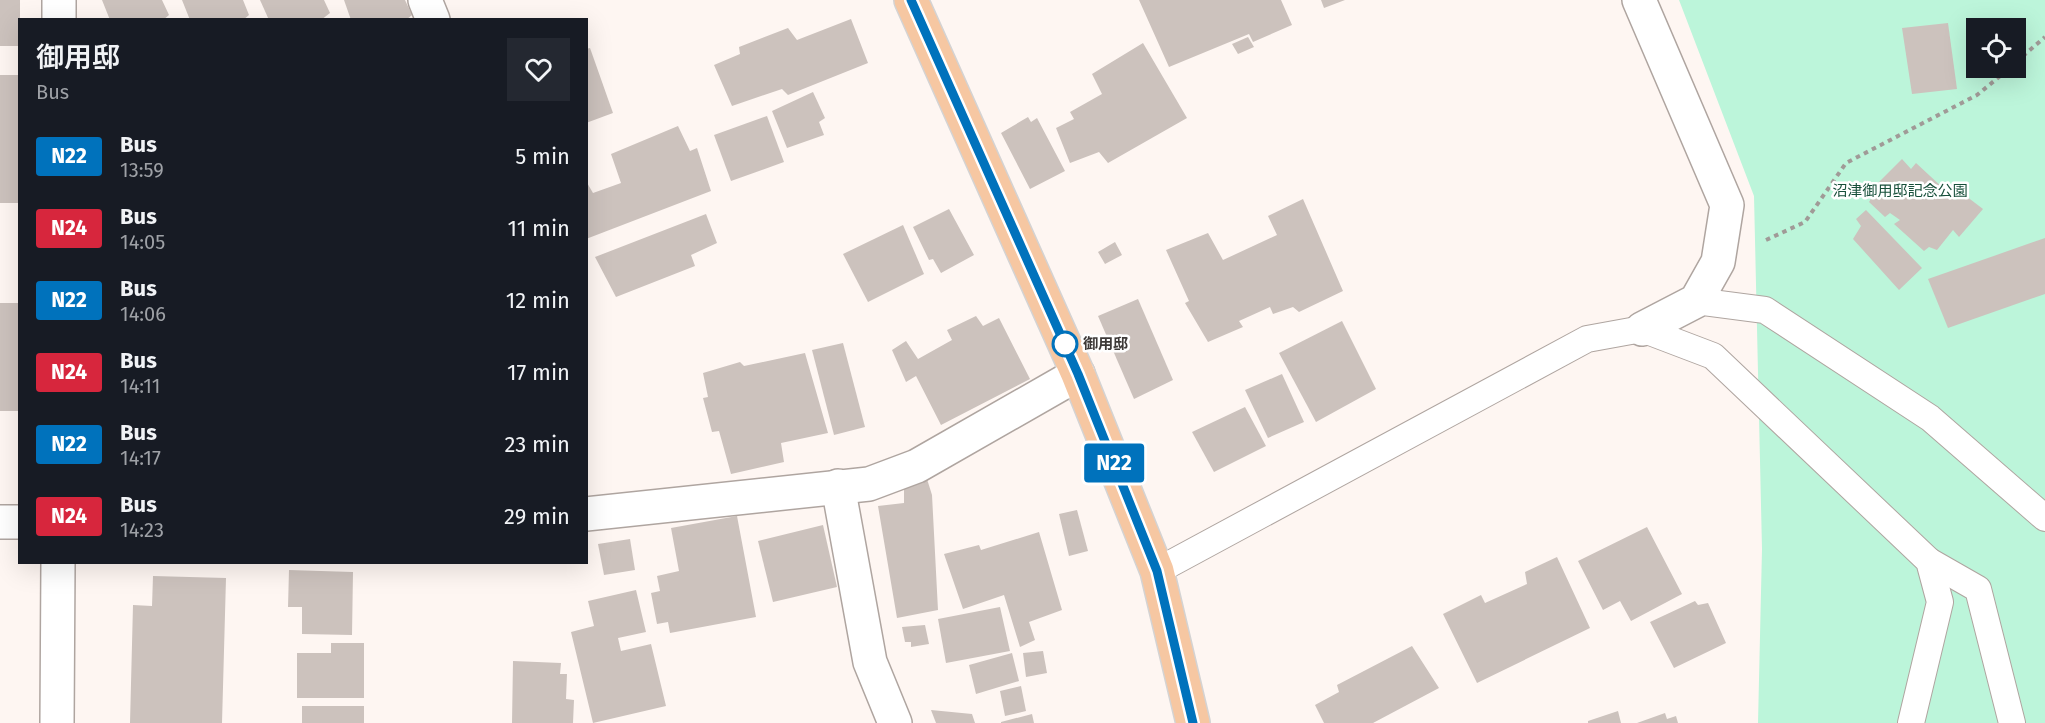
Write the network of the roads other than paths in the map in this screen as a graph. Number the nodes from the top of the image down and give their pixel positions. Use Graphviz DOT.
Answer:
graph roads {
  1 [pos="58,0"];
  2 [pos="425,0"];
  3 [pos="1639,0"];
  4 [pos="912,1"];
  5 [pos="58,18"];
  6 [pos="432,18"];
  7 [pos="1696,301"];
  8 [pos="1642,329"];
  9 [pos="1078,374"];
  10 [pos="838,486"];
  11 [pos="588,514"];
  12 [pos="2045,518"];
  13 [pos="0,522"];
  14 [pos="18,522"];
  15 [pos="1929,561"];
  16 [pos="58,564"];
  17 [pos="1157,571"];
  18 [pos="57,723"];
  19 [pos="895,723"];
  20 [pos="1193,723"];
  21 [pos="1911,723"];
  22 [pos="2012,723"];
  1 -- 5 [label="street"];
  2 -- 6 [label="street"];
  3 -- 7 [label="street"];
  4 -- 9 [label="highway"];
  7 -- 8 [label="street"];
  7 -- 12 [label="lane"];
  8 -- 15 [label="lane"];
  8 -- 17 [label="lane"];
  9 -- 10 [label="street"];
  9 -- 17 [label="highway"];
  10 -- 11 [label="street"];
  10 -- 19 [label="street"];
  13 -- 14 [label="street"];
  15 -- 21 [label="lane"];
  15 -- 22 [label="lane"];
  16 -- 18 [label="street"];
  17 -- 20 [label="highway"];
}
